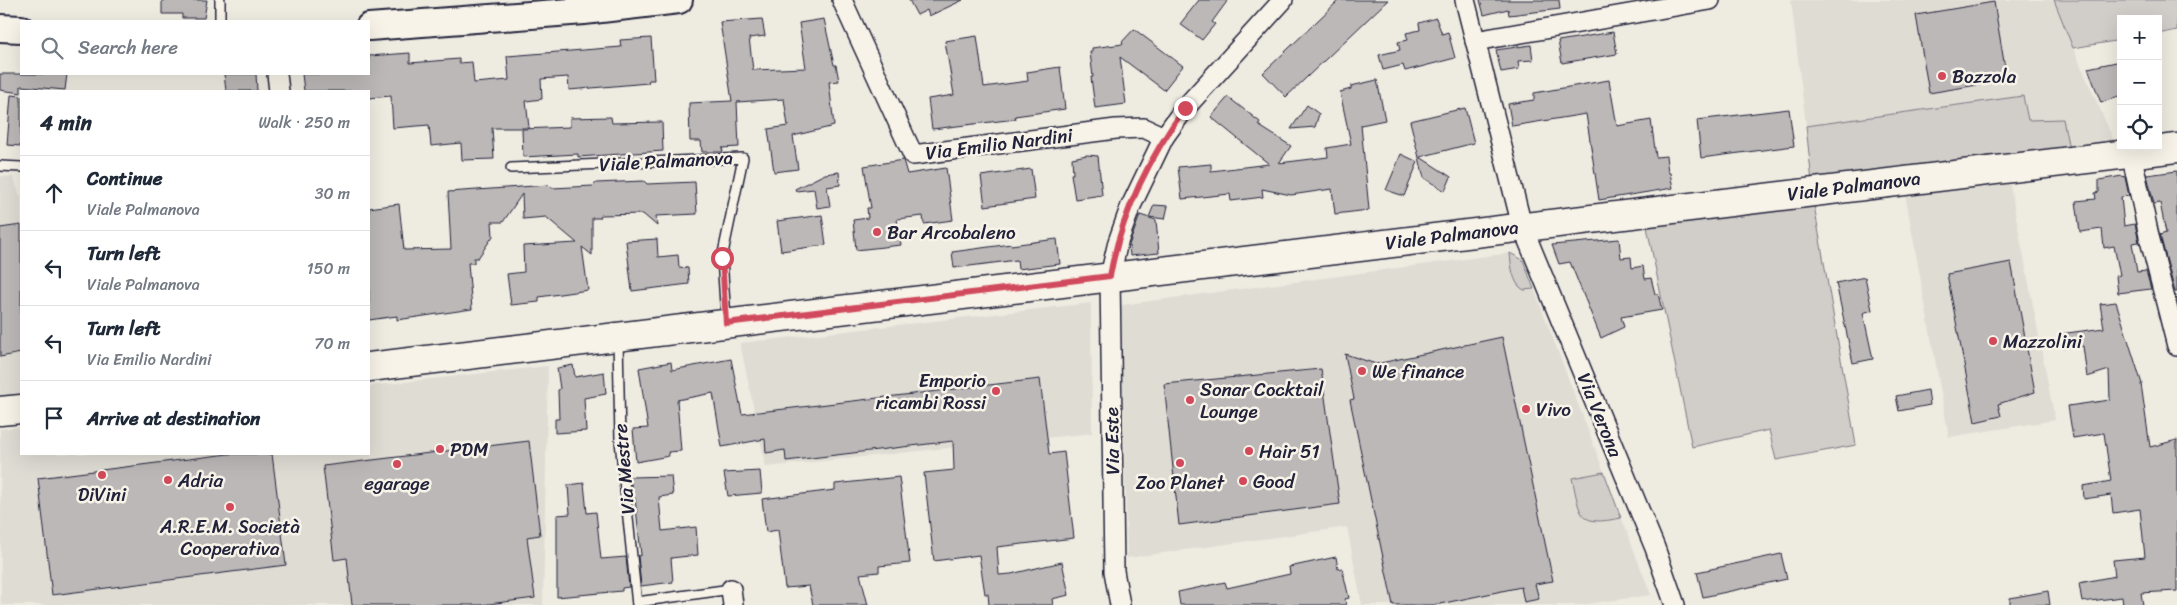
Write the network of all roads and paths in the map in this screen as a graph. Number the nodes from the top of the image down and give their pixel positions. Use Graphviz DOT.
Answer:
graph roads {
  1 [pos="220,0"];
  2 [pos="679,0"];
  3 [pos="842,0"];
  4 [pos="1283,0"];
  5 [pos="1465,0"];
  6 [pos="1710,0"];
  7 [pos="220,20"];
  8 [pos="370,27"];
  9 [pos="0,28"];
  10 [pos="20,29"];
  11 [pos="1475,41"];
  12 [pos="277,75"];
  13 [pos="279,90"];
  14 [pos="1164,137"];
  15 [pos="2177,148"];
  16 [pos="2131,153"];
  17 [pos="0,166"];
  18 [pos="20,167"];
  19 [pos="511,168"];
  20 [pos="1522,226"];
  21 [pos="1110,276"];
  22 [pos="726,323"];
  23 [pos="618,336"];
  24 [pos="2177,346"];
  25 [pos="370,366"];
  26 [pos="20,409"];
  27 [pos="0,411"];
  28 [pos="732,597"];
  29 [pos="637,603"];
  30 [pos="1120,605"];
  31 [pos="1675,605"];
  1 -- 7 [label="lane"];
  2 -- 8 [label="street"];
  3 -- 14 [label="street, Via Emilio Nardini"];
  4 -- 14 [label="street"];
  5 -- 11 [label="street, Via Verona"];
  6 -- 11 [label="street"];
  9 -- 10 [label="street"];
  11 -- 20 [label="street, Via Verona"];
  12 -- 13 [label="street"];
  14 -- 21 [label="street"];
  15 -- 16 [label="main road, Viale Palmanova"];
  16 -- 20 [label="main road, Viale Palmanova"];
  16 -- 24 [label="street"];
  17 -- 18 [label="lane"];
  19 -- 22 [label="lane, Viale Palmanova"];
  20 -- 21 [label="main road, Viale Palmanova"];
  20 -- 31 [label="street, Via Verona"];
  21 -- 22 [label="main road, Viale Palmanova"];
  21 -- 30 [label="street, Via Este"];
  22 -- 23 [label="main road, Viale Palmanova"];
  23 -- 25 [label="main road, Viale Palmanova"];
  23 -- 29 [label="lane, Via Mestre"];
  26 -- 27 [label="main road"];
  28 -- 29 [label="lane, Via Mestre"];
}
